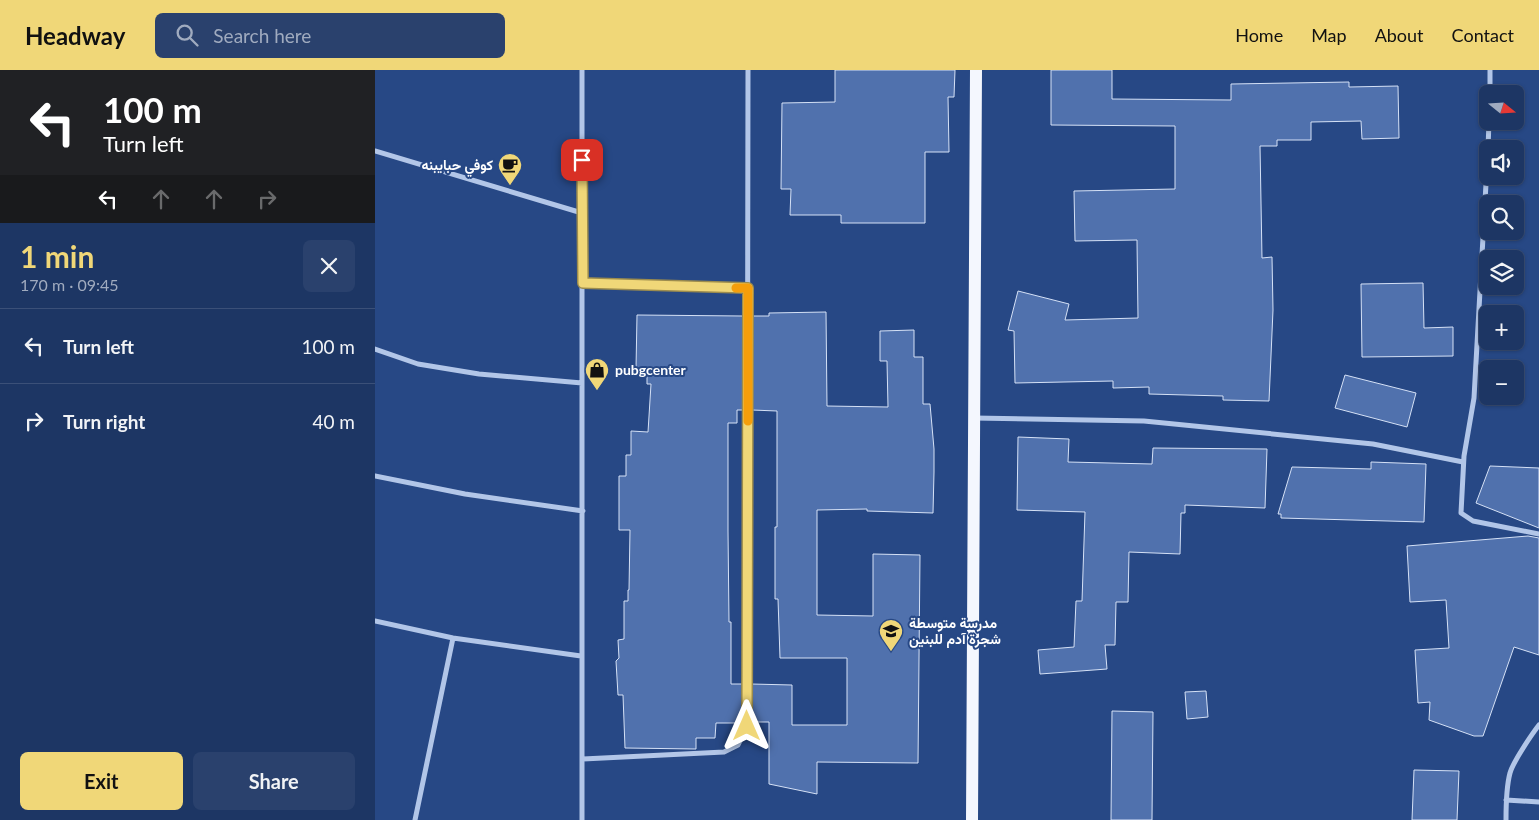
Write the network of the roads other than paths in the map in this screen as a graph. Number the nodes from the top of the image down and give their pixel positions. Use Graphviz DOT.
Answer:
graph roads {
  1 [pos="582,70"];
  2 [pos="748,70"];
  3 [pos="976,70"];
  4 [pos="1490,70"];
  5 [pos="1490,85"];
  6 [pos="375,151"];
  7 [pos="1486,185"];
  8 [pos="582,213"];
  9 [pos="583,283"];
  10 [pos="748,288"];
  11 [pos="375,349"];
  12 [pos="582,383"];
  13 [pos="973,418"];
  14 [pos="1463,462"];
  15 [pos="375,476"];
  16 [pos="583,511"];
  17 [pos="1539,534"];
  18 [pos="375,621"];
  19 [pos="453,638"];
  20 [pos="581,656"];
  21 [pos="1539,725"];
  22 [pos="583,759"];
  23 [pos="1507,800"];
  24 [pos="1539,802"];
  25 [pos="415,820"];
  26 [pos="582,820"];
  27 [pos="972,820"];
  28 [pos="1506,820"];
  1 -- 8 [label="street"];
  2 -- 10 [label="street"];
  3 -- 13 [label="main road"];
  4 -- 5 [label="street"];
  6 -- 8 [label="street"];
  7 -- 14 [label="street"];
  8 -- 9 [label="street"];
  9 -- 10 [label="street"];
  9 -- 12 [label="street"];
  10 -- 22 [label="street"];
  11 -- 12 [label="street"];
  12 -- 16 [label="street"];
  13 -- 14 [label="street"];
  13 -- 27 [label="main road"];
  14 -- 17 [label="street"];
  15 -- 16 [label="street"];
  16 -- 20 [label="street"];
  18 -- 19 [label="street"];
  19 -- 20 [label="street"];
  19 -- 25 [label="street"];
  20 -- 22 [label="street"];
  21 -- 23 [label="street"];
  22 -- 26 [label="street"];
  23 -- 24 [label="street"];
  23 -- 28 [label="street"];
}
